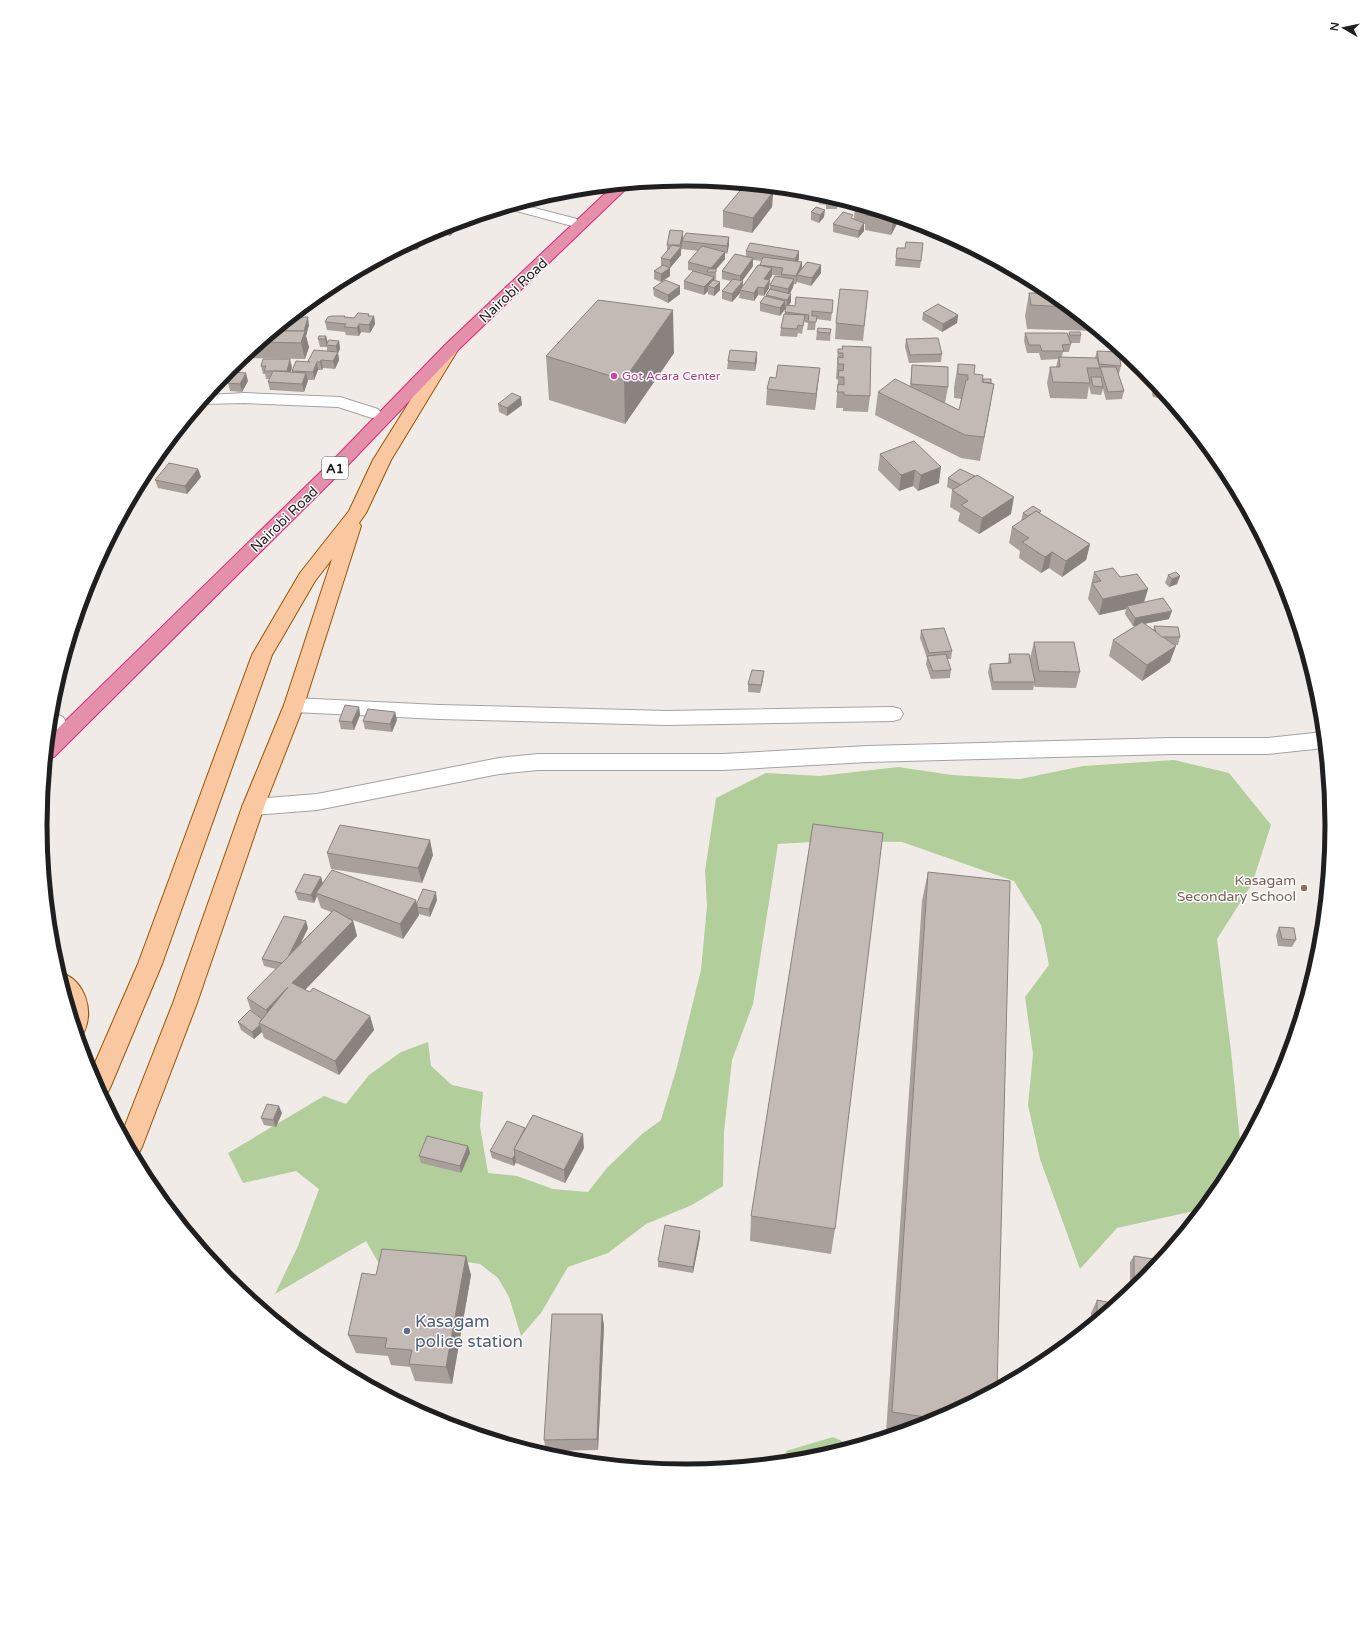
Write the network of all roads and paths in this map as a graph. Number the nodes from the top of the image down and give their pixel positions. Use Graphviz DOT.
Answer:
graph roads {
  1 [pos="618,190"];
  2 [pos="604,191"];
  3 [pos="520,208"];
  4 [pos="572,222"];
  5 [pos="452,348"];
  6 [pos="210,400"];
  7 [pos="372,413"];
  8 [pos="356,513"];
  9 [pos="294,705"];
  10 [pos="893,714"];
  11 [pos="56,719"];
  12 [pos="1320,740"];
  13 [pos="52,747"];
  14 [pos="253,807"];
  15 [pos="101,1081"];
  16 [pos="132,1141"];
  1 -- 5 [label="highway, Nairobi Road / A1"];
  2 -- 4 [label="highway, Nairobi Road / A1"];
  3 -- 4 [label="street"];
  4 -- 7 [label="highway, Nairobi Road / A1"];
  5 -- 8 [label="main road"];
  5 -- 13 [label="highway, Nairobi Road / A1"];
  6 -- 7 [label="street"];
  7 -- 11 [label="highway, Nairobi Road / A1"];
  8 -- 9 [label="main road"];
  8 -- 15 [label="main road"];
  9 -- 10 [label="street"];
  9 -- 14 [label="main road"];
  12 -- 14 [label="street"];
  14 -- 16 [label="main road"];
}
